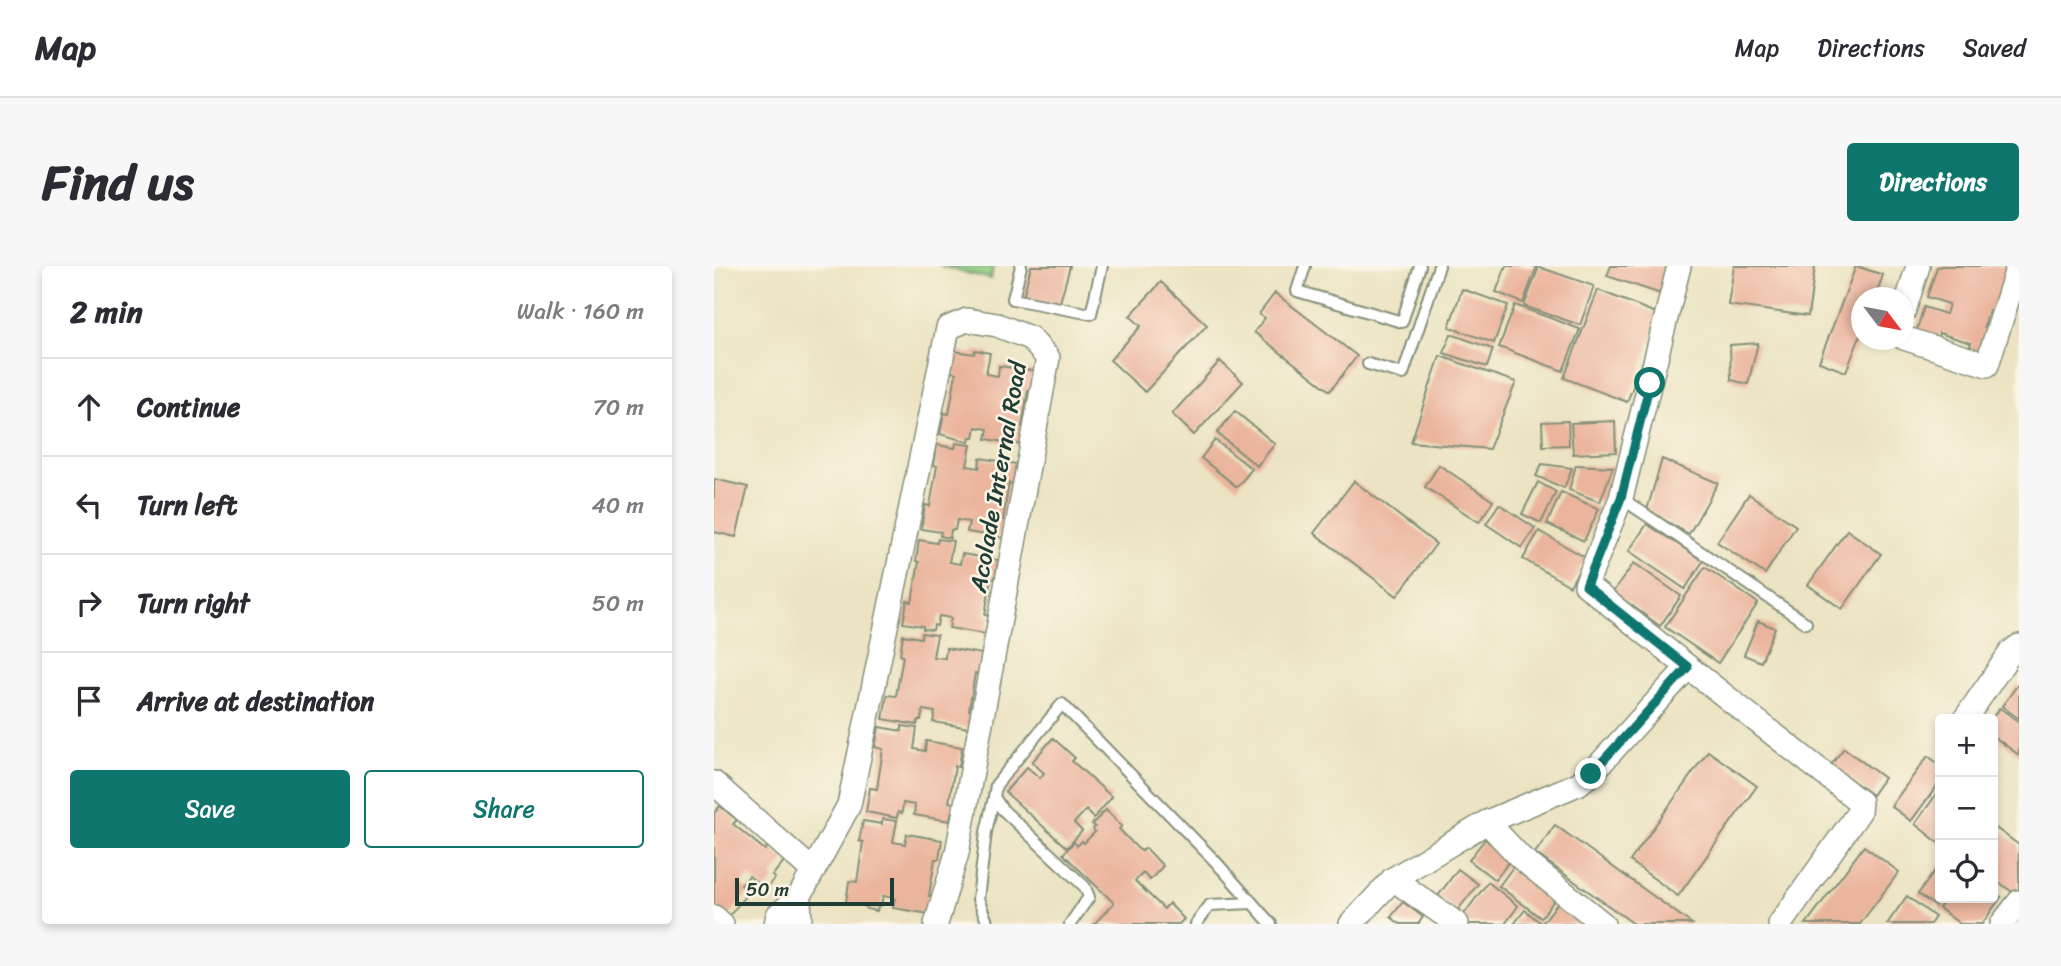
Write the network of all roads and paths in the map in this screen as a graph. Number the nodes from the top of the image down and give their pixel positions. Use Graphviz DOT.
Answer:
graph roads {
  1 [pos="1021,266"];
  2 [pos="1102,266"];
  3 [pos="1305,266"];
  4 [pos="1420,266"];
  5 [pos="1439,266"];
  6 [pos="1679,266"];
  7 [pos="1918,266"];
  8 [pos="2018,266"];
  9 [pos="1911,287"];
  10 [pos="1914,342"];
  11 [pos="1368,364"];
  12 [pos="1621,498"];
  13 [pos="1806,623"];
  14 [pos="2019,646"];
  15 [pos="1688,667"];
  16 [pos="1968,714"];
  17 [pos="714,783"];
  18 [pos="994,797"];
  19 [pos="1487,822"];
  20 [pos="813,871"];
  21 [pos="1393,879"];
  22 [pos="799,897"];
  23 [pos="2019,902"];
  24 [pos="1252,903"];
  25 [pos="714,917"];
  26 [pos="777,919"];
  27 [pos="802,923"];
  28 [pos="722,924"];
  29 [pos="936,924"];
  30 [pos="988,924"];
  31 [pos="1070,924"];
  32 [pos="1196,924"];
  33 [pos="1271,924"];
  34 [pos="1351,924"];
  35 [pos="1457,924"];
  36 [pos="1603,924"];
  37 [pos="1780,924"];
  38 [pos="2002,924"];
  1 -- 2 [label="lane"];
  3 -- 4 [label="lane"];
  5 -- 11 [label="lane"];
  6 -- 12 [label="street"];
  7 -- 9 [label="street"];
  8 -- 10 [label="street"];
  12 -- 13 [label="lane"];
  12 -- 15 [label="street"];
  14 -- 16 [label="street"];
  15 -- 19 [label="street"];
  15 -- 37 [label="street"];
  17 -- 20 [label="street"];
  18 -- 24 [label="lane"];
  18 -- 30 [label="lane"];
  18 -- 31 [label="lane"];
  19 -- 21 [label="street"];
  19 -- 36 [label="street"];
  20 -- 22 [label="street, Acolade Internal Road"];
  20 -- 29 [label="street, Acolade Internal Road"];
  21 -- 34 [label="street"];
  21 -- 35 [label="street"];
  22 -- 26 [label="street, Acolade Internal Road"];
  22 -- 27 [label="street, Acolade Internal Road"];
  23 -- 38 [label="street"];
  24 -- 32 [label="lane"];
  24 -- 33 [label="lane"];
  25 -- 28 [label="street"];
  26 -- 27 [label="street, Acolade Internal Road"];
}
